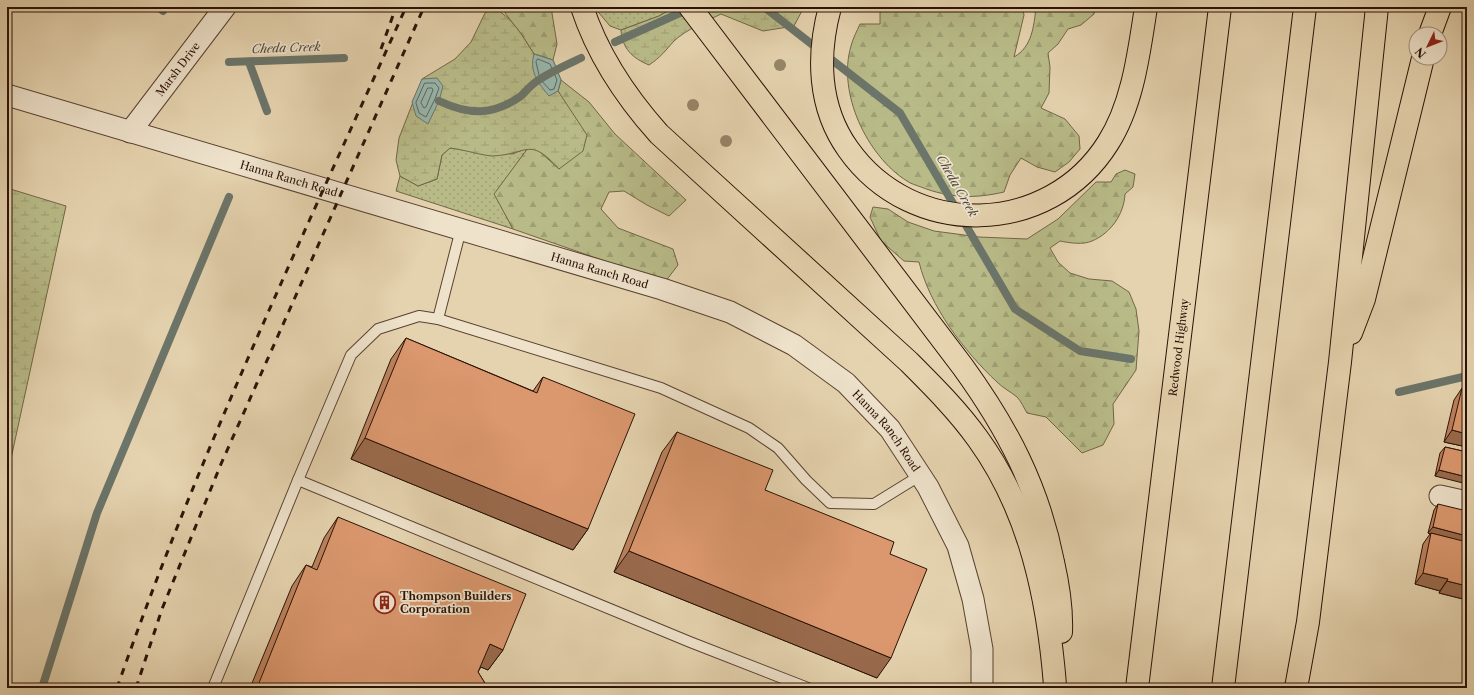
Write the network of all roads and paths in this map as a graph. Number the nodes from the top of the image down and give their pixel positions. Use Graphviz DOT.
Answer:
graph roads {
  1 [pos="225,7"];
  2 [pos="582,7"];
  3 [pos="690,7"];
  4 [pos="830,7"];
  5 [pos="1146,7"];
  6 [pos="1220,7"];
  7 [pos="1305,7"];
  8 [pos="1377,7"];
  9 [pos="1440,7"];
  10 [pos="1433,26"];
  11 [pos="1421,66"];
  12 [pos="7,95"];
  13 [pos="130,132"];
  14 [pos="461,229"];
  15 [pos="438,319"];
  16 [pos="1340,362"];
  17 [pos="920,475"];
  18 [pos="298,480"];
  19 [pos="1440,496"];
  20 [pos="1467,502"];
  21 [pos="1055,686"];
  22 [pos="213,688"];
  23 [pos="808,688"];
  24 [pos="982,688"];
  25 [pos="1137,688"];
  26 [pos="1223,688"];
  27 [pos="1296,688"];
  1 -- 13 [label="street, Marsh Drive"];
  2 -- 21 [label="highway"];
  3 -- 21 [label="highway"];
  4 -- 5 [label="highway"];
  6 -- 25 [label="highway, Redwood Highway"];
  7 -- 26 [label="highway"];
  8 -- 16 [label="highway"];
  9 -- 10 [label="highway"];
  11 -- 16 [label="highway"];
  12 -- 13 [label="street, Hanna Ranch Road"];
  13 -- 14 [label="street, Hanna Ranch Road"];
  14 -- 15 [label="lane"];
  14 -- 17 [label="street, Hanna Ranch Road"];
  15 -- 17 [label="lane"];
  15 -- 18 [label="lane"];
  16 -- 27 [label="highway"];
  17 -- 24 [label="street, Hanna Ranch Road"];
  18 -- 22 [label="lane"];
  18 -- 23 [label="lane"];
  19 -- 20 [label="street"];
}
